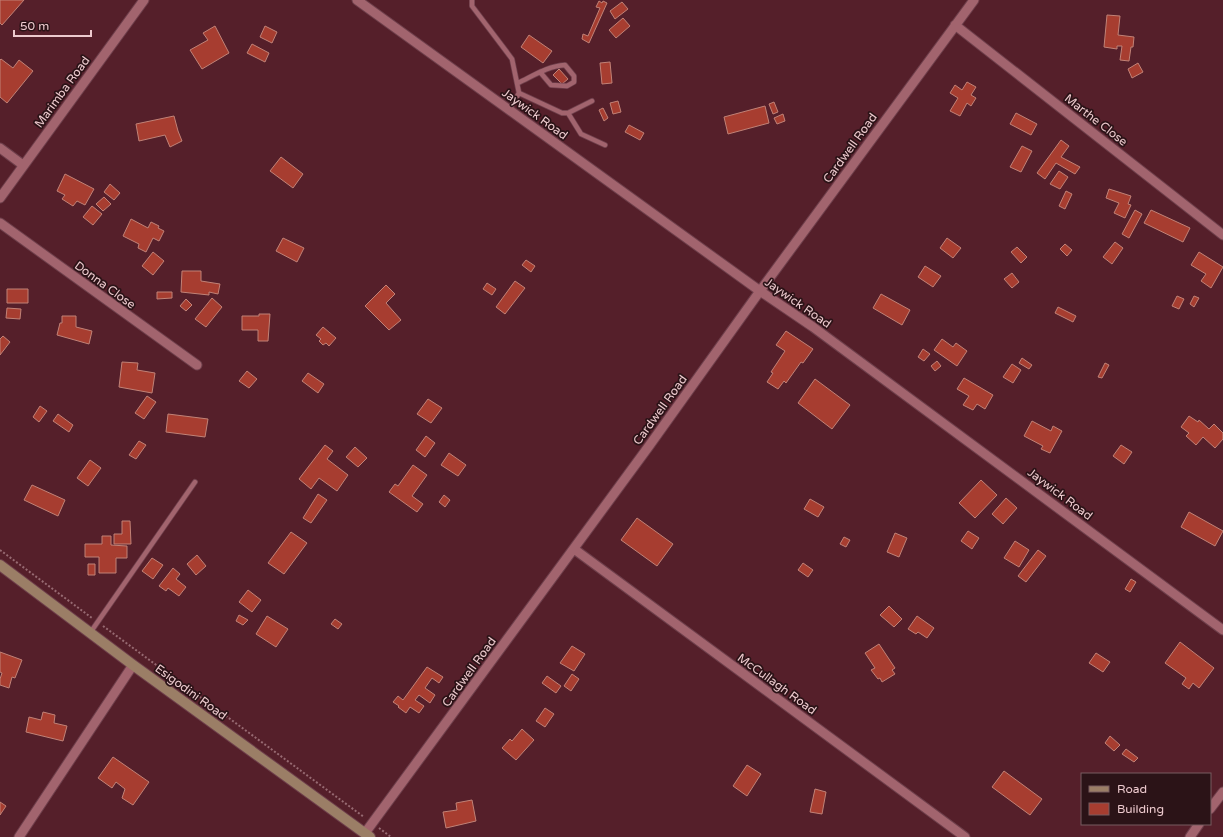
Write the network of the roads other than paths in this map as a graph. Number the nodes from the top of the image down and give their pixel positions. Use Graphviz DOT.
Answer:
graph roads {
  1 [pos="144,0"];
  2 [pos="357,0"];
  3 [pos="472,0"];
  4 [pos="974,0"];
  5 [pos="955,25"];
  6 [pos="540,72"];
  7 [pos="518,83"];
  8 [pos="519,93"];
  9 [pos="592,101"];
  10 [pos="509,110"];
  11 [pos="568,113"];
  12 [pos="605,145"];
  13 [pos="0,148"];
  14 [pos="23,165"];
  15 [pos="0,198"];
  16 [pos="0,223"];
  17 [pos="1223,235"];
  18 [pos="760,291"];
  19 [pos="197,366"];
  20 [pos="195,482"];
  21 [pos="574,549"];
  22 [pos="0,565"];
  23 [pos="1223,630"];
  24 [pos="90,633"];
  25 [pos="133,666"];
  26 [pos="1223,792"];
  27 [pos="1211,809"];
  28 [pos="1198,825"];
  29 [pos="367,835"];
  30 [pos="19,837"];
  31 [pos="965,837"];
  32 [pos="1190,837"];
  1 -- 14 [label="street, Marimba Road"];
  2 -- 10 [label="street, Jaywick Road"];
  3 -- 7 [label="lane"];
  4 -- 5 [label="street, Cardwell Road"];
  5 -- 17 [label="street, Marthe Close"];
  5 -- 18 [label="street, Cardwell Road"];
  6 -- 6 [label="lane"];
  6 -- 7 [label="lane"];
  7 -- 8 [label="lane"];
  8 -- 10 [label="lane"];
  8 -- 11 [label="lane"];
  9 -- 11 [label="lane"];
  10 -- 18 [label="street, Jaywick Road"];
  11 -- 12 [label="lane"];
  13 -- 14 [label="street"];
  14 -- 15 [label="street, Marimba Road"];
  16 -- 19 [label="street, Donna Close"];
  18 -- 21 [label="street, Cardwell Road"];
  18 -- 23 [label="street, Jaywick Road"];
  20 -- 24 [label="lane"];
  21 -- 29 [label="street, Cardwell Road"];
  21 -- 31 [label="street, McCullagh Road"];
  22 -- 24 [label="main road, Esigodini Road"];
  24 -- 25 [label="main road, Esigodini Road"];
  25 -- 29 [label="main road, Esigodini Road"];
  25 -- 30 [label="street"];
  26 -- 27 [label="street"];
  28 -- 32 [label="street"];
}
